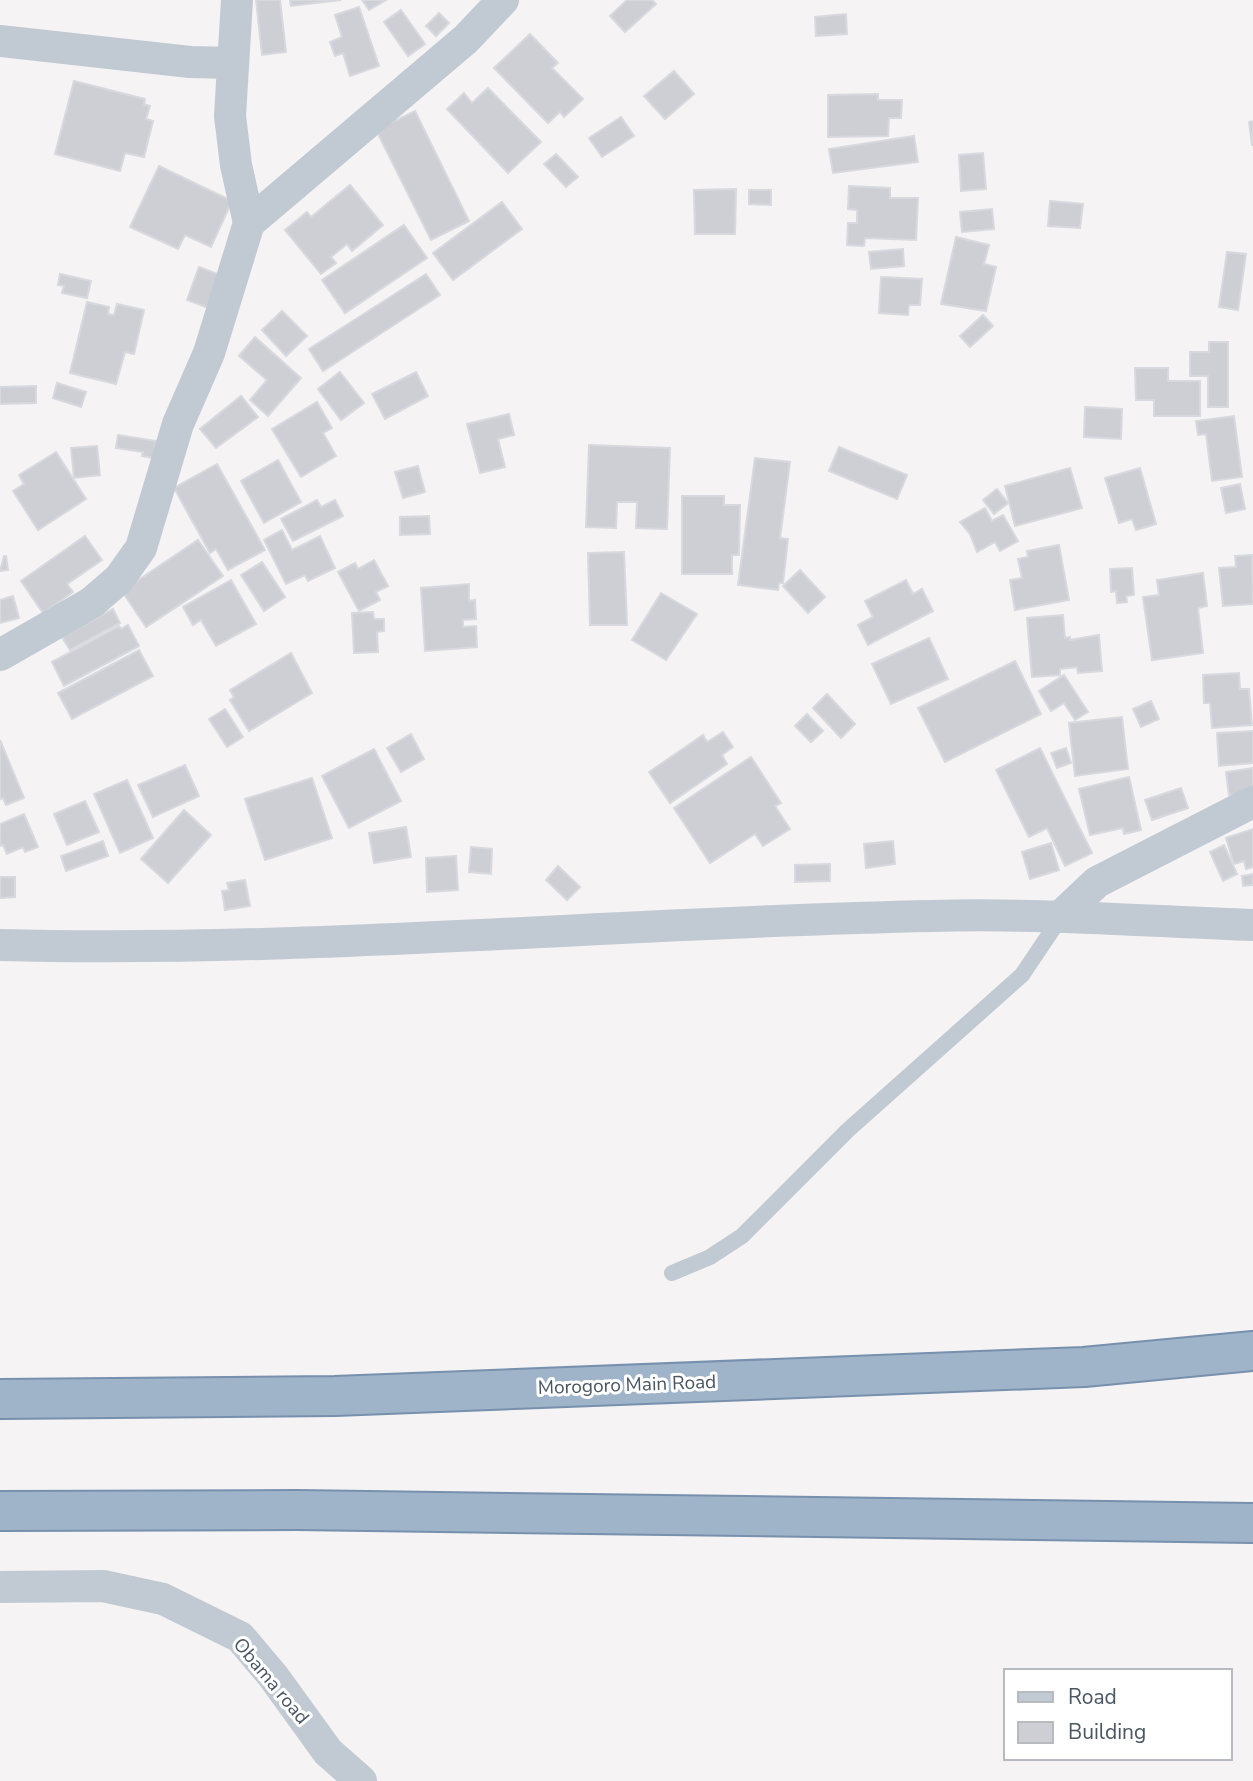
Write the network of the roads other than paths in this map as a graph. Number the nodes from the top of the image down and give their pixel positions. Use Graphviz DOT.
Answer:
graph roads {
  1 [pos="237,0"];
  2 [pos="503,0"];
  3 [pos="0,41"];
  4 [pos="233,63"];
  5 [pos="248,223"];
  6 [pos="0,655"];
  7 [pos="1253,802"];
  8 [pos="1062,915"];
  9 [pos="1253,925"];
  10 [pos="0,945"];
  11 [pos="672,1273"];
  12 [pos="1253,1351"];
  13 [pos="0,1389"];
  14 [pos="37,1398"];
  15 [pos="0,1399"];
  16 [pos="0,1511"];
  17 [pos="50,1511"];
  18 [pos="0,1520"];
  19 [pos="1253,1523"];
  20 [pos="0,1587"];
  21 [pos="361,1781"];
  1 -- 4 [label="street"];
  2 -- 5 [label="street"];
  3 -- 4 [label="street"];
  4 -- 5 [label="street"];
  5 -- 6 [label="street"];
  7 -- 8 [label="street"];
  8 -- 9 [label="street"];
  8 -- 10 [label="street"];
  8 -- 11 [label="lane"];
  12 -- 14 [label="highway, Morogoro Main Road"];
  13 -- 14 [label="highway"];
  14 -- 15 [label="highway, Morogoro Main Road"];
  16 -- 17 [label="highway"];
  17 -- 18 [label="highway"];
  17 -- 19 [label="highway"];
  20 -- 21 [label="street, Obama road"];
}
